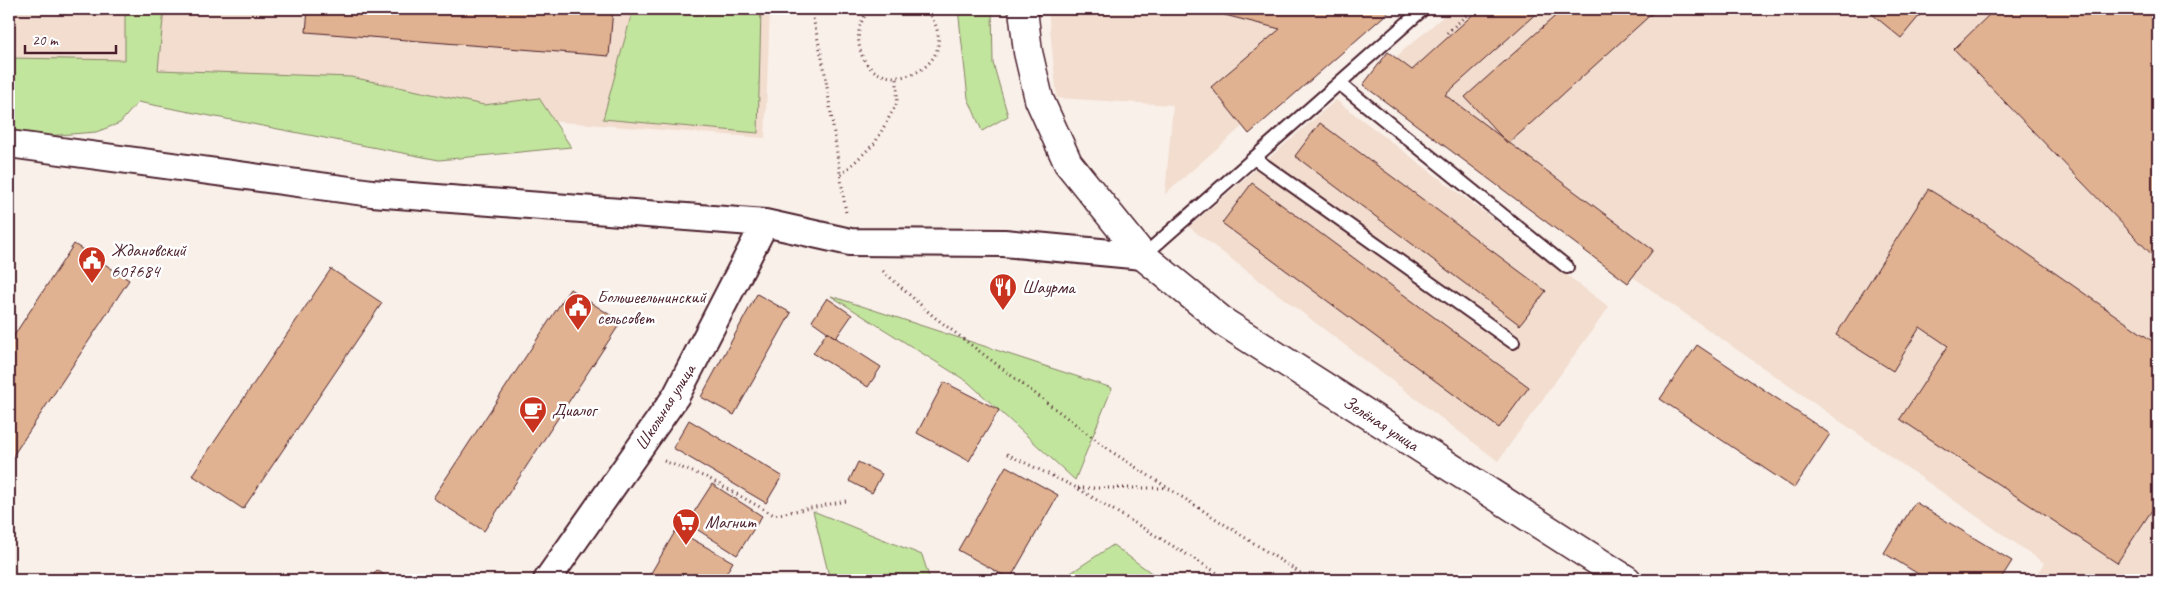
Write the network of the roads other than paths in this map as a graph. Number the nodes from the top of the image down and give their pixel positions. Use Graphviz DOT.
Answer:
graph roads {
  1 [pos="1023,9"];
  2 [pos="1424,9"];
  3 [pos="1339,84"];
  4 [pos="9,144"];
  5 [pos="1254,158"];
  6 [pos="766,223"];
  7 [pos="1143,256"];
  8 [pos="1567,266"];
  9 [pos="1513,342"];
  10 [pos="547,580"];
  11 [pos="1627,580"];
  1 -- 7 [label="street, Зелёная улица"];
  2 -- 3 [label="lane"];
  3 -- 5 [label="lane"];
  3 -- 8 [label="lane"];
  4 -- 6 [label="street"];
  5 -- 7 [label="lane"];
  5 -- 9 [label="lane"];
  6 -- 7 [label="street"];
  6 -- 10 [label="street, Школьная улица"];
  7 -- 11 [label="street, Зелёная улица"];
}
